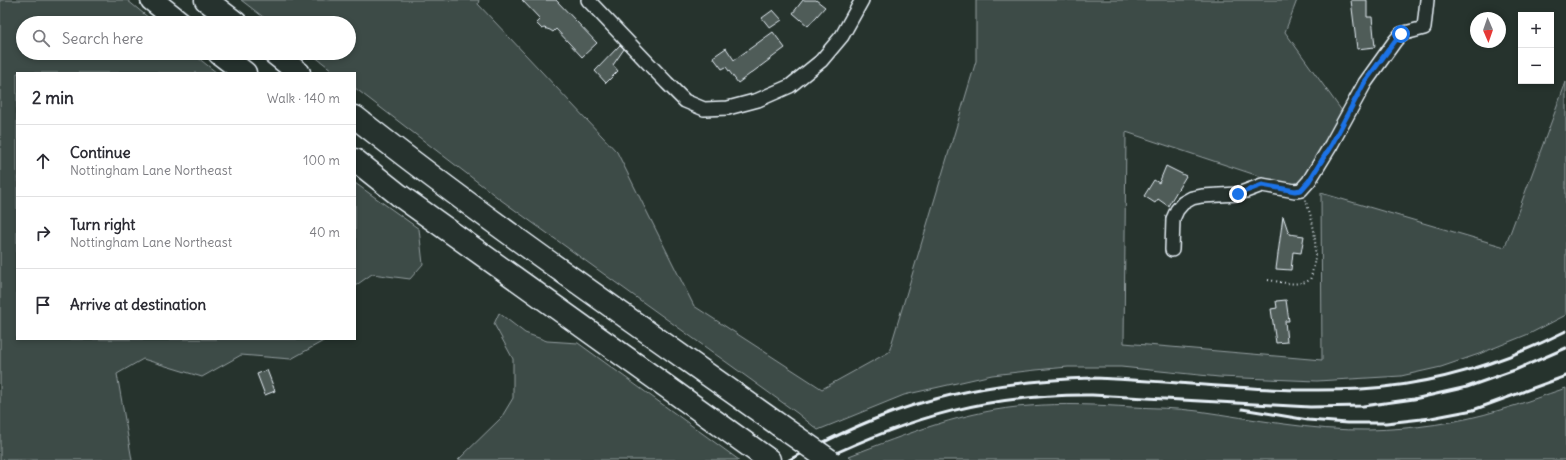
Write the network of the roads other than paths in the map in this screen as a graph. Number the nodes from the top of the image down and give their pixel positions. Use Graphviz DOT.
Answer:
graph roads {
  1 [pos="152,0"];
  2 [pos="206,0"];
  3 [pos="588,0"];
  4 [pos="862,0"];
  5 [pos="1427,0"];
  6 [pos="172,16"];
  7 [pos="227,16"];
  8 [pos="228,60"];
  9 [pos="283,60"];
  10 [pos="244,72"];
  11 [pos="298,72"];
  12 [pos="356,118"];
  13 [pos="356,161"];
  14 [pos="1172,250"];
  15 [pos="762,455"];
  16 [pos="829,460"];
  1 -- 6 [label="highway"];
  2 -- 7 [label="highway"];
  3 -- 4 [label="street"];
  5 -- 14 [label="street"];
  8 -- 10 [label="highway"];
  9 -- 11 [label="highway"];
  12 -- 16 [label="highway, bridge"];
  13 -- 15 [label="highway"];
}
